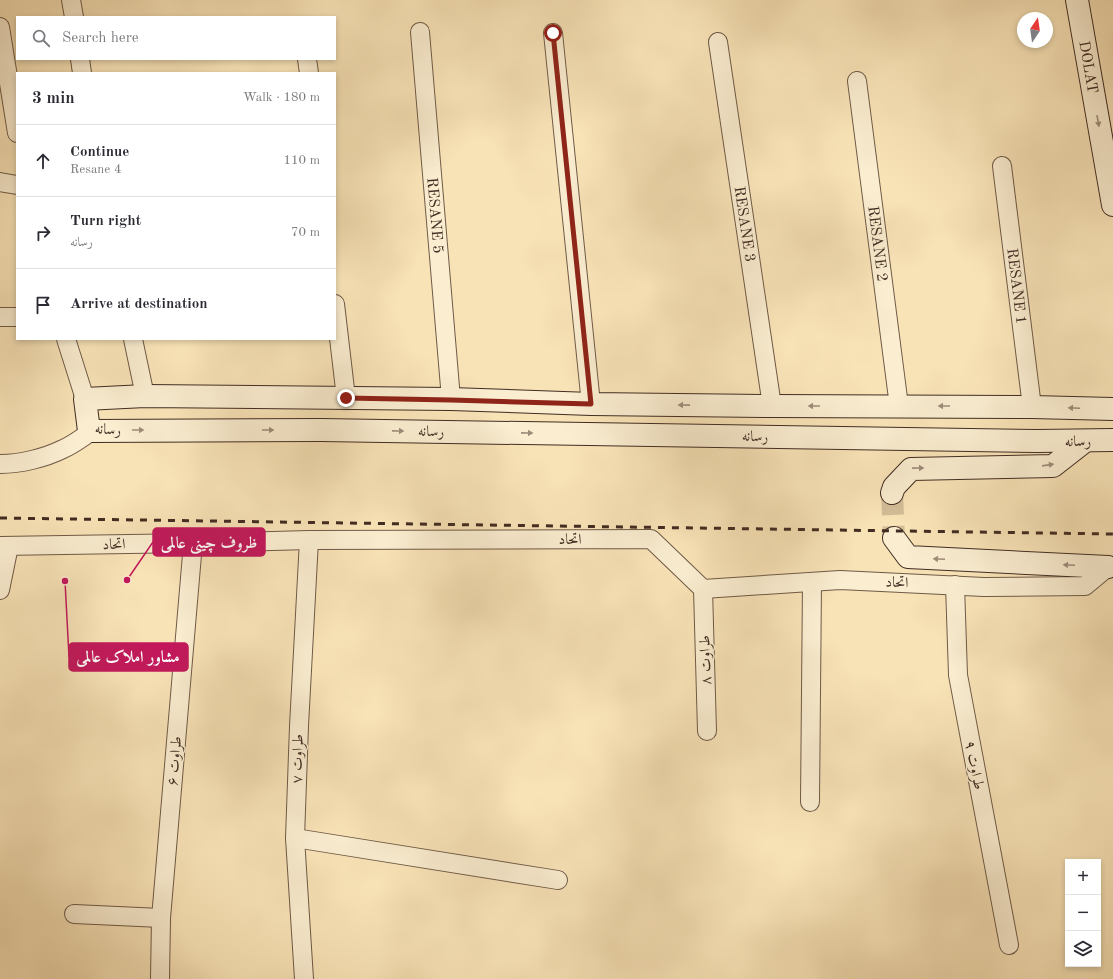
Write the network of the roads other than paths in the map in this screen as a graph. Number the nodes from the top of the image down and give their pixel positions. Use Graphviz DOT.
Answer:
graph roads {
  1 [pos="71,0"];
  2 [pos="1077,0"];
  3 [pos="74,16"];
  4 [pos="0,27"];
  5 [pos="420,32"];
  6 [pos="553,33"];
  7 [pos="718,42"];
  8 [pos="80,60"];
  9 [pos="307,60"];
  10 [pos="82,72"];
  11 [pos="309,72"];
  12 [pos="857,81"];
  13 [pos="16,127"];
  14 [pos="1002,166"];
  15 [pos="0,182"];
  16 [pos="16,185"];
  17 [pos="1113,205"];
  18 [pos="336,313"];
  19 [pos="0,317"];
  20 [pos="16,317"];
  21 [pos="66,340"];
  22 [pos="133,340"];
  23 [pos="145,396"];
  24 [pos="85,398"];
  25 [pos="346,398"];
  26 [pos="451,400"];
  27 [pos="591,404"];
  28 [pos="772,406"];
  29 [pos="899,406"];
  30 [pos="1032,406"];
  31 [pos="1113,409"];
  32 [pos="92,431"];
  33 [pos="1113,440"];
  34 [pos="1085,441"];
  35 [pos="0,464"];
  36 [pos="892,493"];
  37 [pos="894,538"];
  38 [pos="309,540"];
  39 [pos="193,544"];
  40 [pos="4,546"];
  41 [pos="1111,571"];
  42 [pos="812,582"];
  43 [pos="955,585"];
  44 [pos="703,589"];
  45 [pos="0,590"];
  46 [pos="707,731"];
  47 [pos="810,802"];
  48 [pos="295,838"];
  49 [pos="558,880"];
  50 [pos="74,914"];
  51 [pos="161,918"];
  52 [pos="1009,944"];
  53 [pos="160,979"];
  54 [pos="304,979"];
  1 -- 3 [label="street"];
  2 -- 17 [label="street, DOLAT, one-way"];
  4 -- 13 [label="street"];
  5 -- 26 [label="street, RESANE 5"];
  6 -- 27 [label="street"];
  7 -- 28 [label="street, RESANE 3"];
  8 -- 10 [label="street"];
  9 -- 11 [label="street"];
  12 -- 29 [label="street, RESANE 2"];
  14 -- 30 [label="street, RESANE 1"];
  15 -- 16 [label="street"];
  18 -- 25 [label="street"];
  19 -- 20 [label="street"];
  21 -- 24 [label="street"];
  22 -- 23 [label="street"];
  23 -- 24 [label="street, رسانه"];
  23 -- 25 [label="street, رسانه"];
  24 -- 32 [label="street, رسانه"];
  25 -- 26 [label="street, رسانه"];
  26 -- 27 [label="street, رسانه"];
  28 -- 27 [label="street, رسانه, one-way"];
  29 -- 28 [label="street, رسانه, one-way"];
  30 -- 29 [label="street, رسانه, one-way"];
  31 -- 30 [label="street, رسانه, one-way"];
  32 -- 34 [label="street, رسانه, one-way"];
  32 -- 35 [label="street"];
  33 -- 34 [label="street, رسانه"];
  36 -- 34 [label="street, one-way"];
  41 -- 37 [label="street, one-way"];
  38 -- 39 [label="street, اتحاد"];
  38 -- 44 [label="street, اتحاد"];
  38 -- 48 [label="street, طراوت ۷"];
  39 -- 40 [label="street, اتحاد"];
  39 -- 51 [label="street, طراوت ۶"];
  40 -- 45 [label="street"];
  41 -- 43 [label="street, اتحاد"];
  42 -- 43 [label="street, اتحاد"];
  42 -- 44 [label="street, اتحاد"];
  42 -- 47 [label="street"];
  43 -- 52 [label="street, طراوت ۹"];
  44 -- 46 [label="street, طراوت ۸"];
  48 -- 49 [label="street"];
  48 -- 54 [label="street, طراوت ۷"];
  50 -- 51 [label="street"];
  51 -- 53 [label="street, طراوت ۶"];
}
